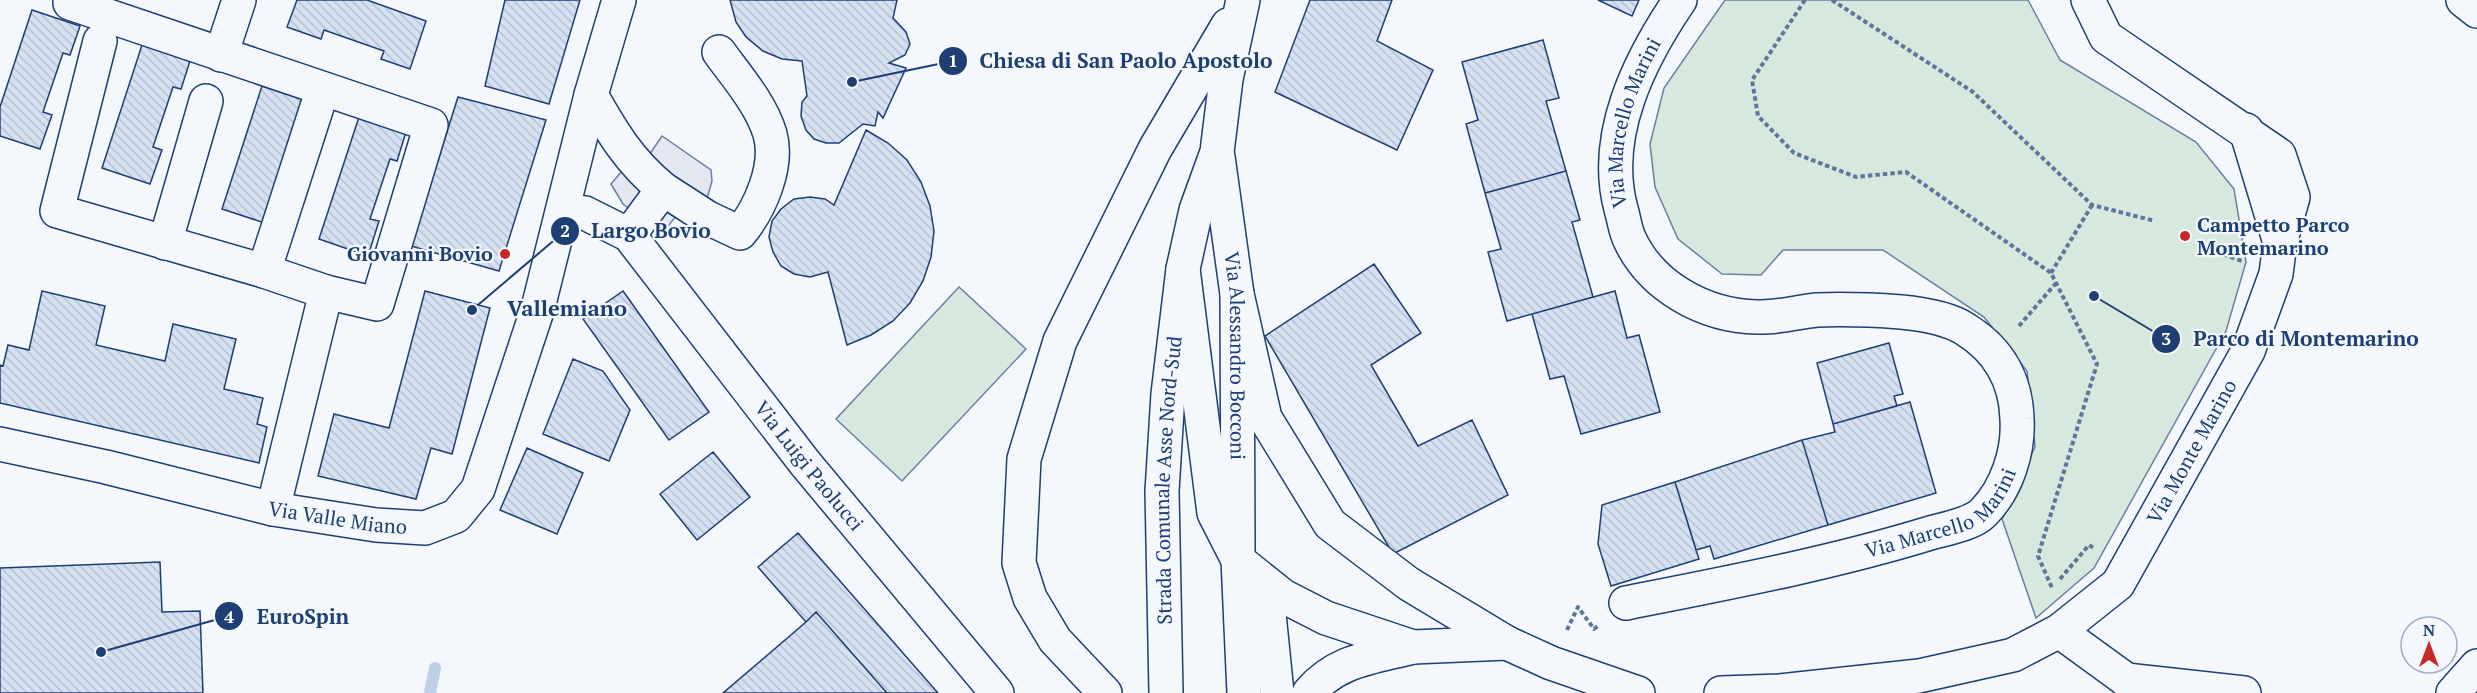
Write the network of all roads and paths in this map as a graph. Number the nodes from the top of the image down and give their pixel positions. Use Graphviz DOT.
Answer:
graph roads {
  1 [pos="238,0"];
  2 [pos="619,0"];
  3 [pos="1243,0"];
  4 [pos="1680,0"];
  5 [pos="1805,0"];
  6 [pos="1832,0"];
  7 [pos="2088,0"];
  8 [pos="2463,0"];
  9 [pos="70,3"];
  10 [pos="2477,11"];
  11 [pos="100,41"];
  12 [pos="719,52"];
  13 [pos="220,55"];
  14 [pos="591,95"];
  15 [pos="206,101"];
  16 [pos="317,107"];
  17 [pos="1217,152"];
  18 [pos="663,189"];
  19 [pos="2092,205"];
  20 [pos="563,211"];
  21 [pos="2155,221"];
  22 [pos="629,235"];
  23 [pos="165,243"];
  24 [pos="1183,269"];
  25 [pos="264,271"];
  26 [pos="2051,273"];
  27 [pos="2056,283"];
  28 [pos="326,292"];
  29 [pos="1237,294"];
  30 [pos="1996,353"];
  31 [pos="0,444"];
  32 [pos="273,509"];
  33 [pos="2089,545"];
  34 [pos="1238,560"];
  35 [pos="1626,603"];
  36 [pos="2060,631"];
  37 [pos="1507,643"];
  38 [pos="1413,647"];
  39 [pos="1551,663"];
  40 [pos="2477,666"];
  41 [pos="1919,676"];
  42 [pos="1165,679"];
  43 [pos="2135,687"];
  44 [pos="997,693"];
  45 [pos="1105,693"];
  46 [pos="1244,693"];
  47 [pos="1277,693"];
  48 [pos="1309,693"];
  49 [pos="1638,693"];
  50 [pos="1721,693"];
  51 [pos="1876,693"];
  52 [pos="2244,693"];
  53 [pos="2453,693"];
  1 -- 13 [label="main road"];
  2 -- 14 [label="main road, Via Valle Miano"];
  3 -- 17 [label="main road, Via Alessandro Bocconi"];
  3 -- 45 [label="main road"];
  4 -- 30 [label="main road, Via Marcello Marini"];
  5 -- 26 [label="path"];
  6 -- 19 [label="path"];
  7 -- 36 [label="main road, Via Monte Marino"];
  8 -- 10 [label="main road"];
  9 -- 13 [label="main road"];
  11 -- 23 [label="main road"];
  12 -- 18 [label="main road"];
  13 -- 28 [label="main road"];
  14 -- 18 [label="main road"];
  14 -- 20 [label="main road, Via Valle Miano"];
  15 -- 23 [label="main road"];
  16 -- 25 [label="main road"];
  17 -- 24 [label="main road, Via Alessandro Bocconi"];
  17 -- 29 [label="main road, Via Alessandro Bocconi"];
  18 -- 22 [label="main road"];
  19 -- 21 [label="path"];
  19 -- 26 [label="path"];
  20 -- 22 [label="main road"];
  20 -- 32 [label="main road, Via Valle Miano"];
  22 -- 44 [label="main road, Via Luigi Paolucci"];
  23 -- 25 [label="main road"];
  24 -- 34 [label="main road"];
  24 -- 42 [label="main road, Strada Comunale Asse Nord-Sud"];
  25 -- 28 [label="main road"];
  26 -- 27 [label="path"];
  27 -- 30 [label="path"];
  27 -- 33 [label="path"];
  28 -- 32 [label="main road"];
  29 -- 34 [label="main road, Via Alessandro Bocconi"];
  29 -- 37 [label="main road"];
  30 -- 35 [label="main road, Via Marcello Marini"];
  31 -- 32 [label="main road, Via Valle Miano"];
  34 -- 38 [label="main road"];
  34 -- 46 [label="main road"];
  34 -- 47 [label="main road"];
  35 -- 39 [label="path"];
  36 -- 41 [label="main road, Via Monte Marino"];
  36 -- 43 [label="main road"];
  37 -- 38 [label="main road"];
  37 -- 39 [label="main road"];
  38 -- 48 [label="main road"];
  39 -- 49 [label="main road"];
  40 -- 53 [label="main road"];
  41 -- 50 [label="main road, Via Monte Marino"];
  41 -- 51 [label="main road, Via Monte Marino"];
  43 -- 52 [label="main road"];
}
